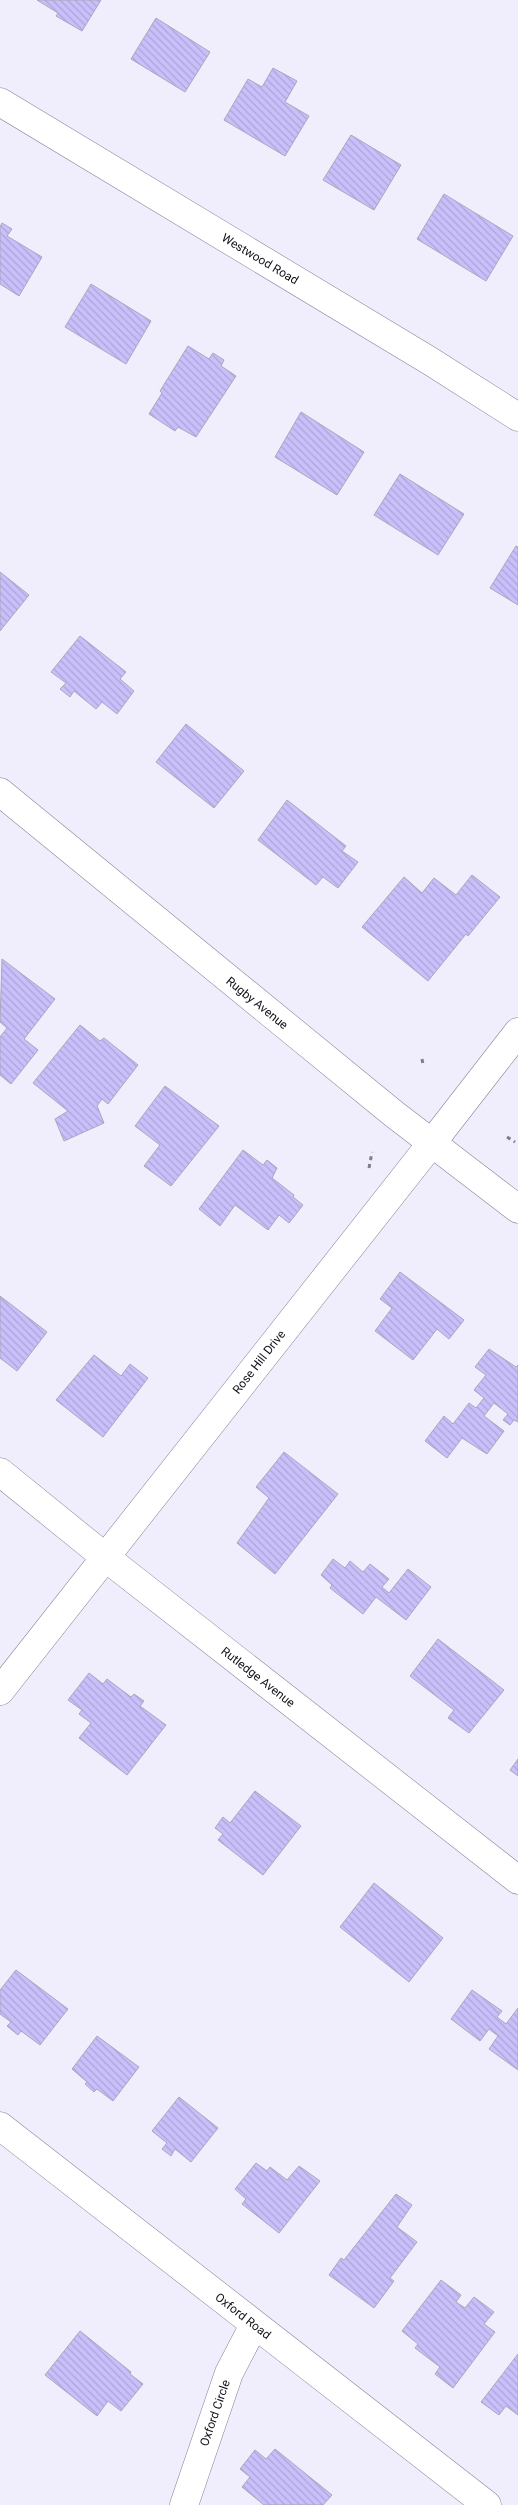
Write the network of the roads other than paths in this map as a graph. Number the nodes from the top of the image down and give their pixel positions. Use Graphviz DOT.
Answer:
graph roads {
  1 [pos="0,102"];
  2 [pos="518,417"];
  3 [pos="0,792"];
  4 [pos="518,1032"];
  5 [pos="431,1144"];
  6 [pos="518,1209"];
  7 [pos="0,1472"];
  8 [pos="105,1557"];
  9 [pos="0,1691"];
  10 [pos="518,1880"];
  11 [pos="0,2126"];
  12 [pos="254,2325"];
  13 [pos="184,2505"];
  14 [pos="487,2505"];
  1 -- 2 [label="street, Westwood Road"];
  3 -- 5 [label="street, Rugby Avenue"];
  4 -- 5 [label="street, Rose Hill Drive"];
  5 -- 6 [label="street, Rugby Avenue"];
  5 -- 8 [label="street, Rose Hill Drive"];
  7 -- 8 [label="street, Rutledge Avenue"];
  8 -- 9 [label="street, Rose Hill Drive"];
  8 -- 10 [label="street, Rutledge Avenue"];
  11 -- 12 [label="street, Oxford Road"];
  12 -- 13 [label="street, Oxford Circle"];
  12 -- 14 [label="street, Oxford Road"];
}
